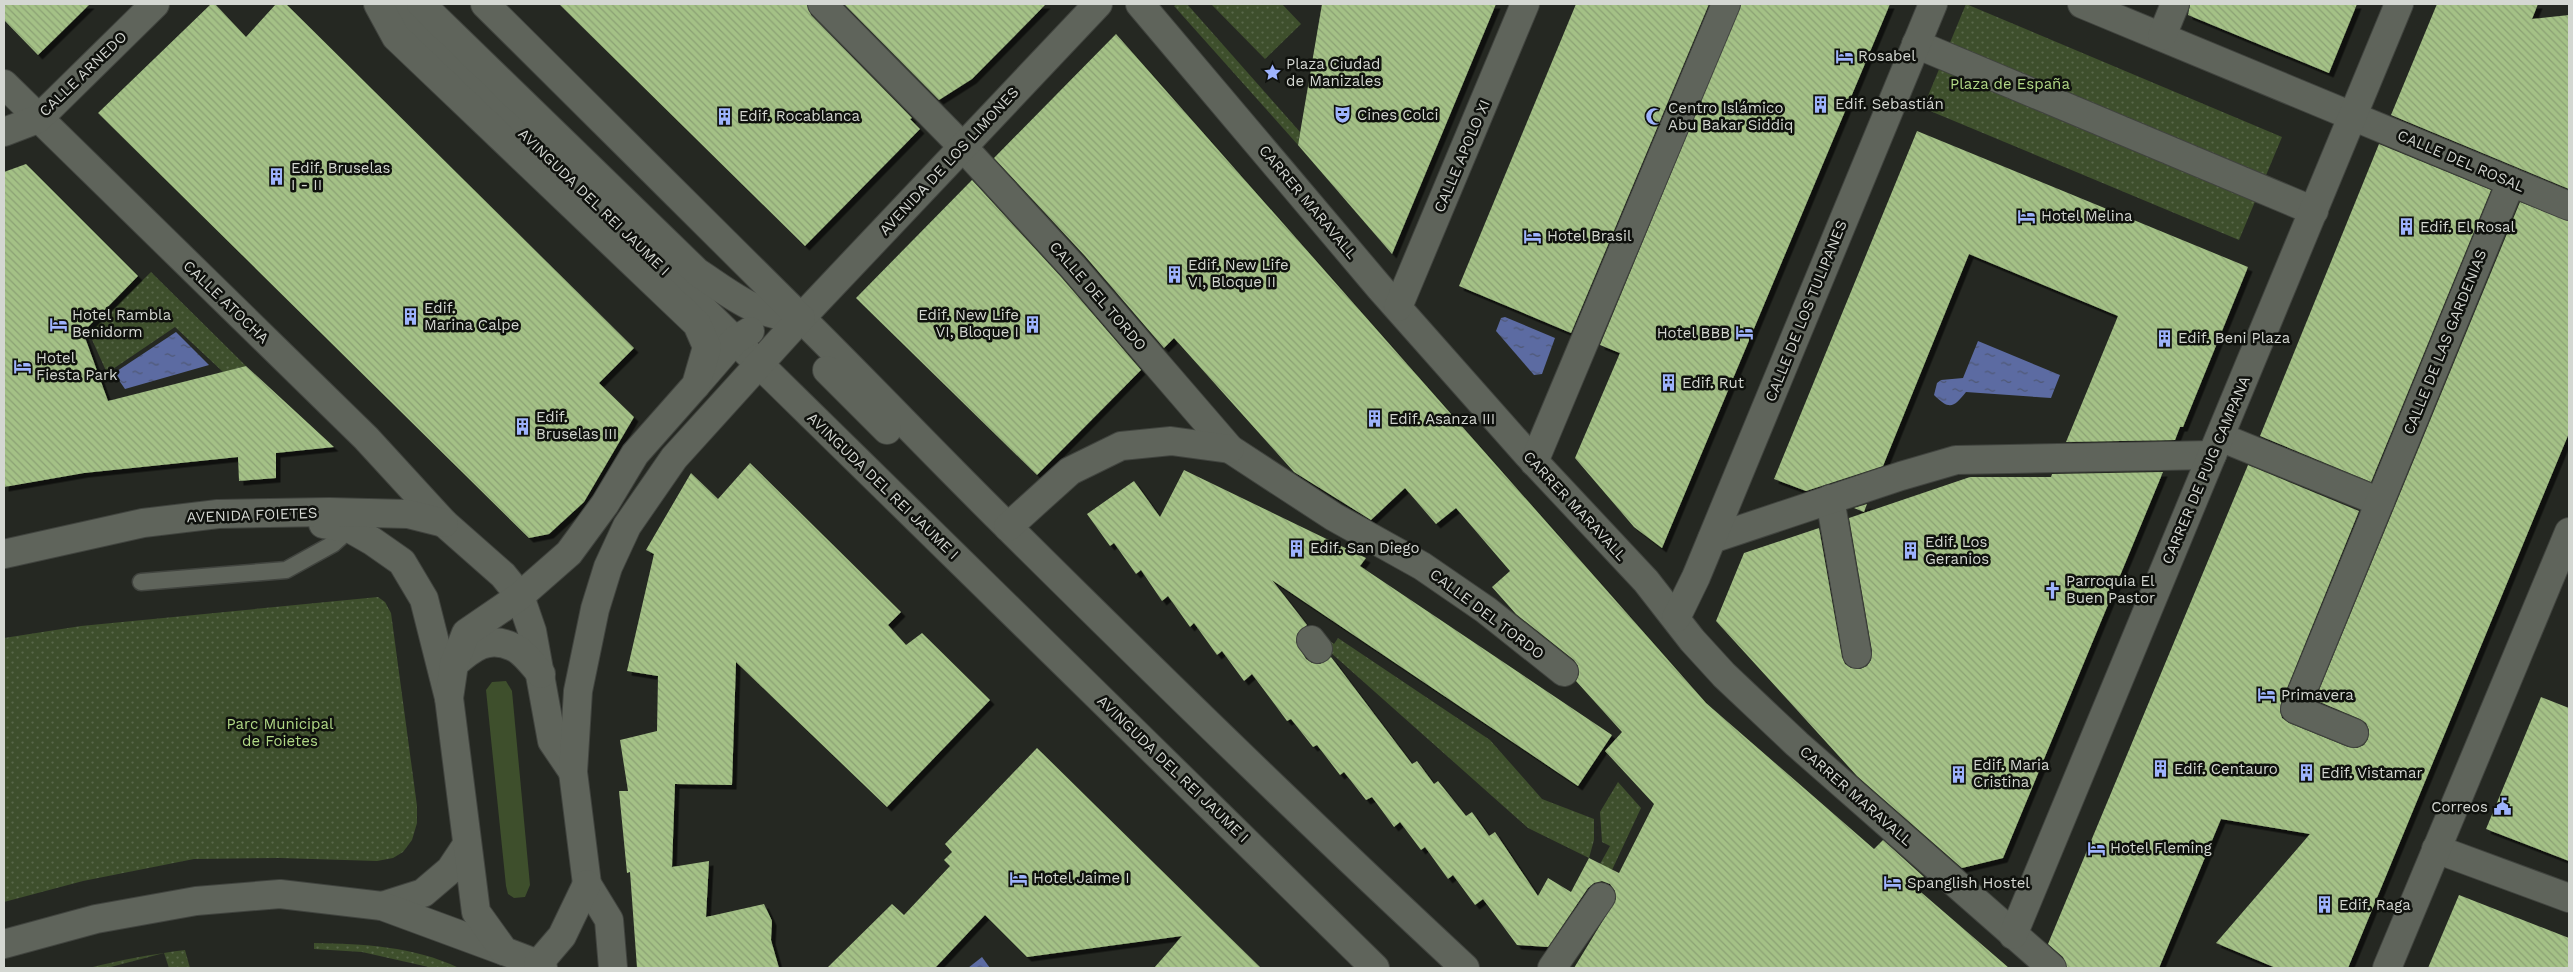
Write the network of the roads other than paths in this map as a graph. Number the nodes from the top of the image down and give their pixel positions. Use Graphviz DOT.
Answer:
graph roads {
  1 [pos="155,4"];
  2 [pos="378,4"];
  3 [pos="392,4"];
  4 [pos="421,4"];
  5 [pos="485,4"];
  6 [pos="822,4"];
  7 [pos="1098,4"];
  8 [pos="1140,4"];
  9 [pos="1525,4"];
  10 [pos="1726,4"];
  11 [pos="1932,4"];
  12 [pos="2082,4"];
  13 [pos="2175,4"];
  14 [pos="2399,4"];
  15 [pos="2162,36"];
  16 [pos="1916,44"];
  17 [pos="4,84"];
  18 [pos="2353,115"];
  19 [pos="38,119"];
  20 [pos="4,132"];
  21 [pos="962,146"];
  22 [pos="2511,182"];
  23 [pos="2569,206"];
  24 [pos="2314,211"];
  25 [pos="1398,308"];
  26 [pos="795,325"];
  27 [pos="735,340"];
  28 [pos="760,364"];
  29 [pos="696,385"];
  30 [pos="2216,446"];
  31 [pos="1230,450"];
  32 [pos="1534,462"];
  33 [pos="1830,500"];
  34 [pos="2380,502"];
  35 [pos="357,521"];
  36 [pos="444,523"];
  37 [pos="1008,527"];
  38 [pos="2569,532"];
  39 [pos="1712,539"];
  40 [pos="4,554"];
  41 [pos="141,582"];
  42 [pos="512,586"];
  43 [pos="1676,618"];
  44 [pos="1857,654"];
  45 [pos="454,664"];
  46 [pos="1564,672"];
  47 [pos="541,674"];
  48 [pos="449,698"];
  49 [pos="2354,733"];
  50 [pos="573,772"];
  51 [pos="466,846"];
  52 [pos="2436,849"];
  53 [pos="586,884"];
  54 [pos="1601,897"];
  55 [pos="2569,898"];
  56 [pos="382,906"];
  57 [pos="2013,935"];
  58 [pos="4,944"];
  59 [pos="504,951"];
  60 [pos="541,966"];
  61 [pos="1458,966"];
  62 [pos="613,968"];
  63 [pos="1374,968"];
  64 [pos="1552,968"];
  65 [pos="2052,968"];
  66 [pos="2387,968"];
  1 -- 19 [label="street, CALLE ARNEDO"];
  2 -- 29 [label="street"];
  3 -- 27 [label="street, AVINGUDA DEL REI JAUME I"];
  4 -- 26 [label="street"];
  5 -- 26 [label="street"];
  6 -- 21 [label="street, CALLE DEL TORDO"];
  7 -- 21 [label="street, AVENIDA DE LOS LIMONES"];
  8 -- 25 [label="street, CARRER MARAVALL"];
  9 -- 25 [label="street, CALLE APOLO XI"];
  10 -- 32 [label="street"];
  11 -- 16 [label="street, CALLE DE LOS TULIPANES"];
  12 -- 15 [label="street"];
  13 -- 15 [label="street"];
  14 -- 18 [label="street, CARRER DE PUIG CAMPANA"];
  15 -- 18 [label="street"];
  16 -- 24 [label="street"];
  16 -- 39 [label="street, CALLE DE LOS TULIPANES"];
  17 -- 19 [label="street, CALLE ATOCHA"];
  18 -- 22 [label="street, CALLE DEL ROSAL"];
  18 -- 24 [label="street, CARRER DE PUIG CAMPANA"];
  19 -- 20 [label="street, CALLE ARNEDO"];
  19 -- 36 [label="street, CALLE ATOCHA"];
  21 -- 26 [label="street, AVENIDA DE LOS LIMONES"];
  21 -- 31 [label="street, CALLE DEL TORDO"];
  22 -- 23 [label="street, CALLE DEL ROSAL"];
  22 -- 34 [label="street, CALLE DE LAS GARDENIAS"];
  24 -- 30 [label="street, CARRER DE PUIG CAMPANA"];
  25 -- 32 [label="street, CARRER MARAVALL"];
  26 -- 27 [label="street"];
  26 -- 28 [label="street, AVENIDA DE LOS LIMONES"];
  26 -- 37 [label="street"];
  27 -- 28 [label="street, AVINGUDA DEL REI JAUME I"];
  27 -- 29 [label="street"];
  28 -- 50 [label="street, AVENIDA DE LOS LIMONES"];
  28 -- 63 [label="street, AVINGUDA DEL REI JAUME I"];
  29 -- 42 [label="street"];
  30 -- 33 [label="street"];
  30 -- 34 [label="street"];
  30 -- 57 [label="street, CARRER DE PUIG CAMPANA"];
  31 -- 37 [label="street, CALLE DEL TORDO"];
  31 -- 46 [label="street, CALLE DEL TORDO"];
  32 -- 43 [label="street, CARRER MARAVALL"];
  33 -- 39 [label="street"];
  33 -- 44 [label="street"];
  34 -- 49 [label="street, CALLE DE LAS GARDENIAS"];
  35 -- 36 [label="street"];
  35 -- 40 [label="street, AVENIDA FOIETES"];
  35 -- 41 [label="lane"];
  35 -- 48 [label="street"];
  36 -- 42 [label="street, CALLE ATOCHA"];
  37 -- 61 [label="street"];
  38 -- 52 [label="street"];
  39 -- 43 [label="street, CALLE DE LOS TULIPANES"];
  42 -- 45 [label="street"];
  42 -- 47 [label="street"];
  43 -- 57 [label="street, CARRER MARAVALL"];
  45 -- 47 [label="street"];
  45 -- 48 [label="street"];
  47 -- 50 [label="street"];
  48 -- 51 [label="street"];
  50 -- 53 [label="street, AVENIDA DE LOS LIMONES"];
  51 -- 56 [label="street"];
  51 -- 59 [label="street"];
  52 -- 55 [label="street"];
  52 -- 66 [label="street"];
  53 -- 60 [label="street"];
  53 -- 62 [label="street"];
  54 -- 64 [label="street"];
  56 -- 58 [label="street"];
  56 -- 59 [label="street"];
  57 -- 65 [label="street, CARRER MARAVALL"];
  59 -- 60 [label="street"];
}
